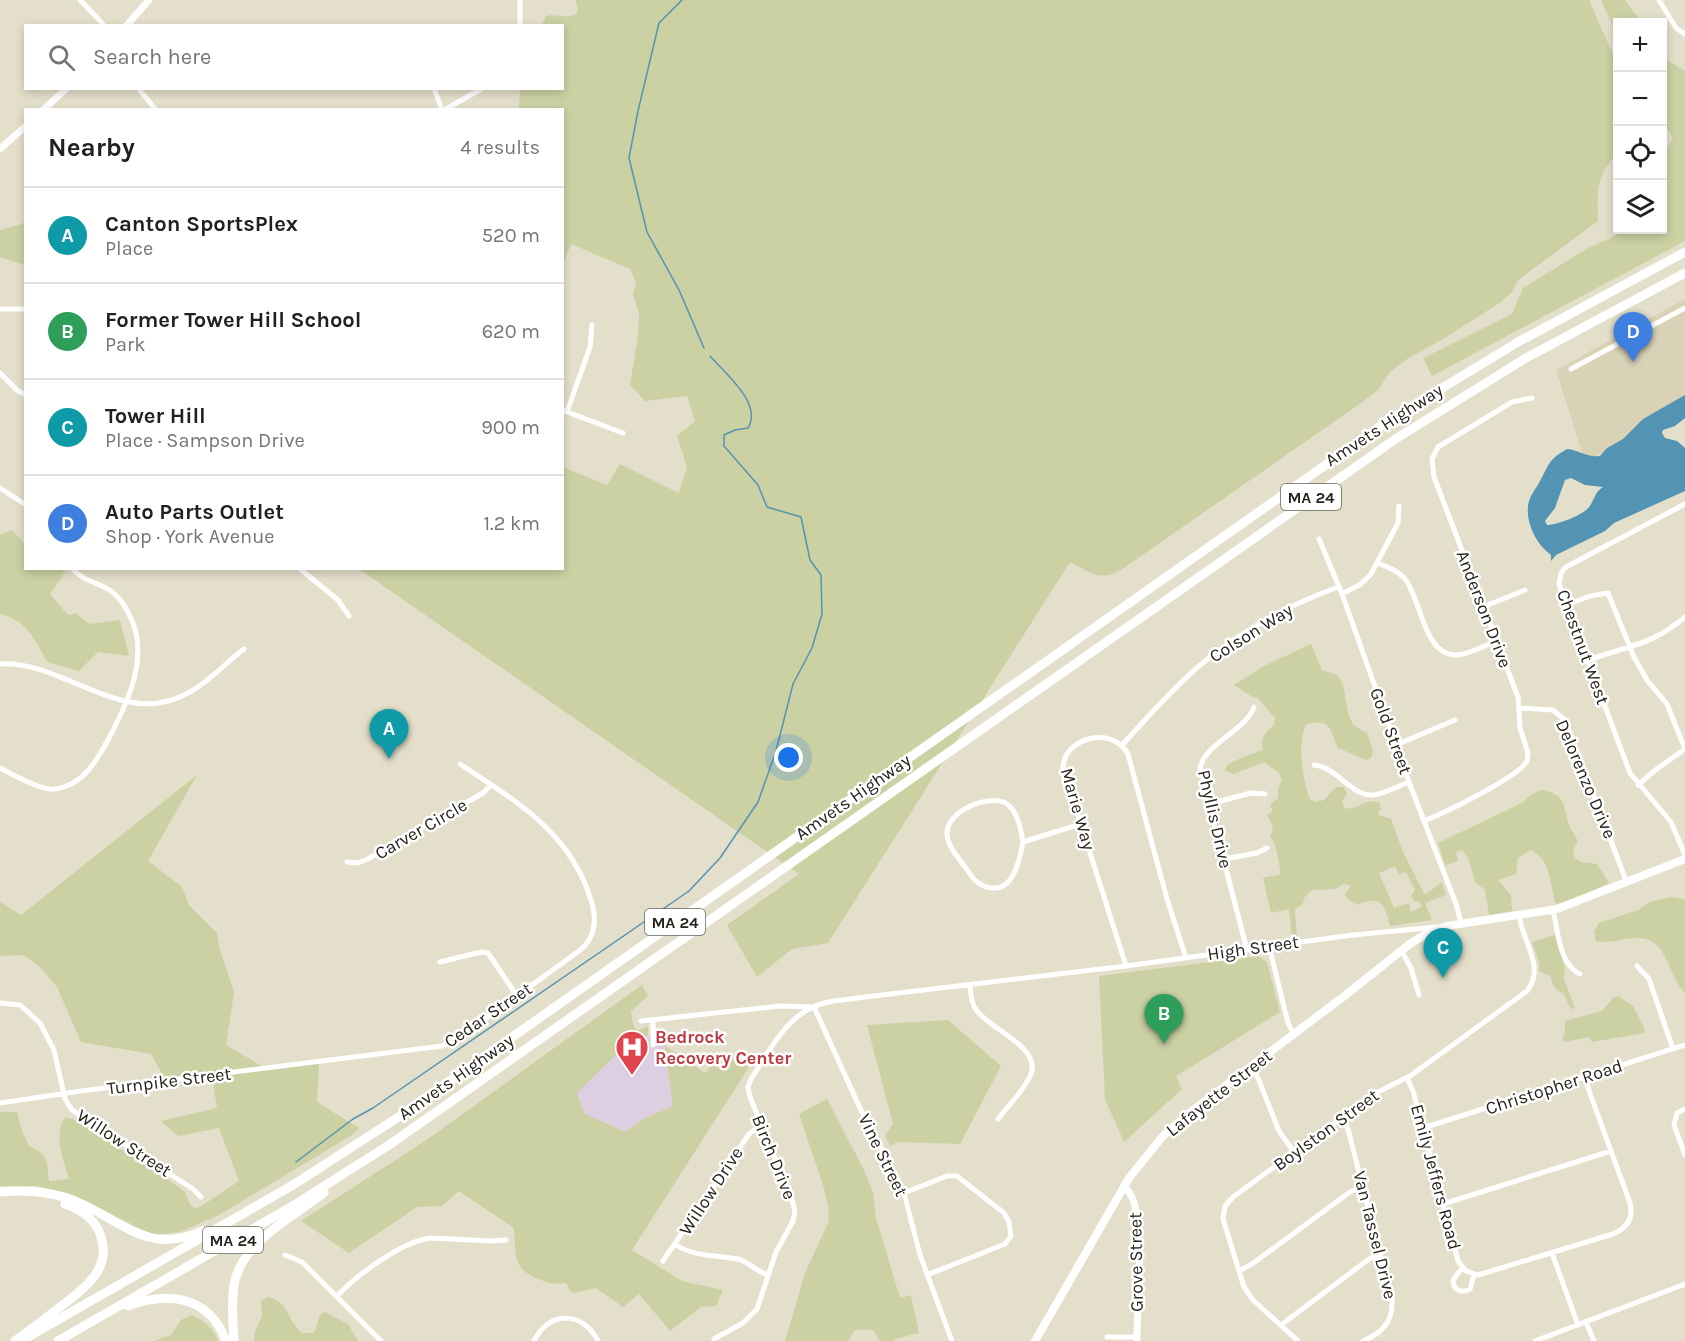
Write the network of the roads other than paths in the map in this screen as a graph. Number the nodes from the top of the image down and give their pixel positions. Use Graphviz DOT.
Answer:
graph roads {
  1 [pos="80,0"];
  2 [pos="148,0"];
  3 [pos="520,0"];
  4 [pos="1659,0"];
  5 [pos="103,24"];
  6 [pos="128,24"];
  7 [pos="520,24"];
  8 [pos="1685,34"];
  9 [pos="65,90"];
  10 [pos="140,90"];
  11 [pos="435,90"];
  12 [pos="479,90"];
  13 [pos="46,108"];
  14 [pos="154,108"];
  15 [pos="442,108"];
  16 [pos="447,108"];
  17 [pos="24,128"];
  18 [pos="0,149"];
  19 [pos="1685,252"];
  20 [pos="1685,273"];
  21 [pos="1685,308"];
  22 [pos="24,309"];
  23 [pos="0,311"];
  24 [pos="592,325"];
  25 [pos="1571,369"];
  26 [pos="0,373"];
  27 [pos="24,395"];
  28 [pos="1532,398"];
  29 [pos="565,411"];
  30 [pos="623,433"];
  31 [pos="0,488"];
  32 [pos="24,504"];
  33 [pos="1685,504"];
  34 [pos="1399,506"];
  35 [pos="1319,539"];
  36 [pos="1378,562"];
  37 [pos="74,570"];
  38 [pos="300,570"];
  39 [pos="1338,587"];
  40 [pos="1525,590"];
  41 [pos="1342,594"];
  42 [pos="1566,604"];
  43 [pos="1483,607"];
  44 [pos="349,616"];
  45 [pos="1685,617"];
  46 [pos="1496,641"];
  47 [pos="1630,648"];
  48 [pos="244,649"];
  49 [pos="1587,660"];
  50 [pos="0,664"];
  51 [pos="127,701"];
  52 [pos="1254,707"];
  53 [pos="1520,708"];
  54 [pos="1455,720"];
  55 [pos="1122,745"];
  56 [pos="1396,745"];
  57 [pos="1685,749"];
  58 [pos="460,764"];
  59 [pos="1314,765"];
  60 [pos="0,768"];
  61 [pos="1409,782"];
  62 [pos="491,785"];
  63 [pos="1638,785"];
  64 [pos="1265,794"];
  65 [pos="1209,804"];
  66 [pos="1425,821"];
  67 [pos="1081,824"];
  68 [pos="1023,842"];
  69 [pos="1267,848"];
  70 [pos="1685,857"];
  71 [pos="1224,859"];
  72 [pos="347,862"];
  73 [pos="1627,883"];
  74 [pos="1553,910"];
  75 [pos="1519,915"];
  76 [pos="1461,923"];
  77 [pos="1440,927"];
  78 [pos="1404,929"];
  79 [pos="1411,943"];
  80 [pos="1269,946"];
  81 [pos="1247,950"];
  82 [pos="1401,950"];
  83 [pos="1186,958"];
  84 [pos="440,962"];
  85 [pos="1126,966"];
  86 [pos="1637,966"];
  87 [pos="1580,974"];
  88 [pos="970,985"];
  89 [pos="1419,995"];
  90 [pos="517,996"];
  91 [pos="0,1003"];
  92 [pos="814,1007"];
  93 [pos="641,1021"];
  94 [pos="653,1021"];
  95 [pos="1294,1035"];
  96 [pos="653,1045"];
  97 [pos="1685,1045"];
  98 [pos="1673,1049"];
  99 [pos="1251,1067"];
  100 [pos="267,1069"];
  101 [pos="1584,1077"];
  102 [pos="1407,1078"];
  103 [pos="64,1094"];
  104 [pos="0,1103"];
  105 [pos="1685,1108"];
  106 [pos="1342,1117"];
  107 [pos="998,1119"];
  108 [pos="761,1125"];
  109 [pos="1423,1128"];
  110 [pos="389,1146"];
  111 [pos="1611,1151"];
  112 [pos="1294,1152"];
  113 [pos="1685,1155"];
  114 [pos="1363,1186"];
  115 [pos="1124,1187"];
  116 [pos="0,1192"];
  117 [pos="904,1193"];
  118 [pos="201,1197"];
  119 [pos="0,1198"];
  120 [pos="269,1198"];
  121 [pos="1443,1204"];
  122 [pos="506,1240"];
  123 [pos="676,1245"];
  124 [pos="1552,1253"];
  125 [pos="1380,1254"];
  126 [pos="285,1255"];
  127 [pos="663,1261"];
  128 [pos="1462,1268"];
  129 [pos="1239,1271"];
  130 [pos="768,1275"];
  131 [pos="927,1275"];
  132 [pos="1474,1275"];
  133 [pos="1685,1284"];
  134 [pos="337,1296"];
  135 [pos="1586,1322"];
  136 [pos="1281,1325"];
  137 [pos="1578,1325"];
  138 [pos="75,1331"];
  139 [pos="1107,1337"];
  140 [pos="1137,1339"];
  141 [pos="714,1340"];
  142 [pos="15,1341"];
  143 [pos="21,1341"];
  144 [pos="58,1341"];
  145 [pos="226,1341"];
  146 [pos="234,1341"];
  147 [pos="381,1341"];
  148 [pos="534,1341"];
  149 [pos="598,1341"];
  150 [pos="952,1341"];
  151 [pos="1035,1341"];
  152 [pos="1298,1341"];
  153 [pos="1363,1341"];
  154 [pos="1535,1341"];
  155 [pos="1594,1341"];
  1 -- 5 [label="street"];
  2 -- 6 [label="street"];
  3 -- 7 [label="street"];
  4 -- 8 [label="street"];
  9 -- 13 [label="street"];
  10 -- 14 [label="street"];
  11 -- 15 [label="street"];
  12 -- 16 [label="street"];
  17 -- 18 [label="street"];
  19 -- 120 [label="highway, Amvets Highway / MA 24"];
  20 -- 110 [label="highway, Amvets Highway / MA 24"];
  21 -- 25 [label="street"];
  22 -- 23 [label="street"];
  24 -- 29 [label="street"];
  26 -- 27 [label="street"];
  28 -- 43 [label="street, Anderson Drive"];
  29 -- 30 [label="street"];
  31 -- 32 [label="street"];
  33 -- 42 [label="street, Chestnut West"];
  34 -- 36 [label="street"];
  35 -- 39 [label="street, Gold Street"];
  36 -- 41 [label="street"];
  36 -- 46 [label="street"];
  37 -- 51 [label="street"];
  38 -- 44 [label="street"];
  39 -- 41 [label="street, Gold Street"];
  39 -- 55 [label="street, Colson Way"];
  40 -- 43 [label="street"];
  41 -- 56 [label="street, Gold Street"];
  42 -- 47 [label="street"];
  42 -- 49 [label="street, Chestnut West"];
  43 -- 46 [label="street, Anderson Drive"];
  45 -- 47 [label="street"];
  46 -- 53 [label="street, Anderson Drive"];
  47 -- 49 [label="street"];
  47 -- 57 [label="street"];
  48 -- 51 [label="street"];
  49 -- 63 [label="street, Chestnut West"];
  50 -- 51 [label="street"];
  51 -- 60 [label="street"];
  52 -- 65 [label="street, Phyllis Drive"];
  53 -- 66 [label="street, Anderson Drive"];
  53 -- 73 [label="street, Delorenzo Drive"];
  54 -- 56 [label="street"];
  55 -- 67 [label="street, Marie Way"];
  55 -- 83 [label="street"];
  56 -- 61 [label="street, Gold Street"];
  57 -- 63 [label="street"];
  58 -- 62 [label="street"];
  59 -- 61 [label="street"];
  61 -- 66 [label="street, Gold Street"];
  62 -- 72 [label="street, Carver Circle"];
  62 -- 90 [label="street, Cedar Street"];
  63 -- 70 [label="street, Chestnut West"];
  64 -- 65 [label="street"];
  65 -- 71 [label="street, Phyllis Drive"];
  66 -- 76 [label="street, Gold Street"];
  67 -- 68 [label="street"];
  67 -- 85 [label="street, Marie Way"];
  68 -- 68 [label="street"];
  69 -- 71 [label="street"];
  70 -- 73 [label="main road, High Street"];
  71 -- 81 [label="street, Phyllis Drive"];
  73 -- 74 [label="main road, High Street"];
  74 -- 75 [label="main road, High Street"];
  74 -- 87 [label="street"];
  75 -- 76 [label="main road, High Street"];
  75 -- 102 [label="street, Boylston Street"];
  76 -- 77 [label="main road, High Street"];
  77 -- 78 [label="street, High Street"];
  77 -- 79 [label="main road, Lafayette Street"];
  78 -- 79 [label="street"];
  78 -- 80 [label="street, High Street"];
  79 -- 82 [label="main road, Lafayette Street"];
  80 -- 81 [label="street, High Street"];
  80 -- 95 [label="street"];
  81 -- 83 [label="street, High Street"];
  82 -- 89 [label="street"];
  82 -- 95 [label="main road, Lafayette Street"];
  83 -- 85 [label="street, High Street"];
  84 -- 90 [label="street"];
  85 -- 88 [label="street, High Street"];
  86 -- 98 [label="street"];
  88 -- 92 [label="street, High Street"];
  88 -- 107 [label="street"];
  90 -- 100 [label="street, Cedar Street"];
  91 -- 103 [label="street, Willow Street"];
  92 -- 94 [label="street"];
  92 -- 108 [label="street, Birch Drive"];
  92 -- 117 [label="street, Vine Street"];
  93 -- 94 [label="street"];
  94 -- 96 [label="street"];
  95 -- 99 [label="main road, Lafayette Street"];
  97 -- 98 [label="street, Christopher Road"];
  98 -- 101 [label="street, Christopher Road"];
  99 -- 112 [label="street"];
  99 -- 115 [label="main road, Lafayette Street"];
  100 -- 103 [label="street, Turnpike Street"];
  101 -- 109 [label="street, Christopher Road"];
  101 -- 111 [label="street"];
  102 -- 106 [label="street, Boylston Street"];
  102 -- 109 [label="street, Emily Jeffers Road"];
  103 -- 104 [label="street, Turnpike Street"];
  103 -- 118 [label="street, Willow Street"];
  105 -- 113 [label="street"];
  106 -- 112 [label="street, Boylston Street"];
  106 -- 114 [label="street, Van Tassel Drive"];
  108 -- 123 [label="street, Willow Drive"];
  108 -- 130 [label="street, Birch Drive"];
  109 -- 121 [label="street, Emily Jeffers Road"];
  110 -- 138 [label="highway, Amvets Highway / MA 24"];
  110 -- 146 [label="highway"];
  111 -- 121 [label="street"];
  111 -- 124 [label="street"];
  112 -- 129 [label="street, Boylston Street"];
  114 -- 125 [label="street, Van Tassel Drive"];
  114 -- 129 [label="street"];
  115 -- 140 [label="street, Grove Street"];
  115 -- 151 [label="main road, Lafayette Street"];
  116 -- 120 [label="highway"];
  117 -- 131 [label="street, Vine Street"];
  117 -- 131 [label="street"];
  119 -- 142 [label="highway"];
  120 -- 143 [label="highway, Amvets Highway / MA 24"];
  121 -- 128 [label="street, Emily Jeffers Road"];
  122 -- 134 [label="street"];
  123 -- 127 [label="street, Willow Drive"];
  123 -- 130 [label="street"];
  124 -- 132 [label="street"];
  124 -- 137 [label="street"];
  125 -- 136 [label="street"];
  125 -- 153 [label="street, Van Tassel Drive"];
  126 -- 134 [label="street"];
  128 -- 132 [label="street, Emily Jeffers Road"];
  128 -- 132 [label="street"];
  129 -- 136 [label="street, Boylston Street"];
  130 -- 141 [label="street, Birch Drive"];
  131 -- 150 [label="street, Vine Street"];
  133 -- 135 [label="street"];
  134 -- 147 [label="street"];
  135 -- 137 [label="street"];
  135 -- 155 [label="street"];
  136 -- 152 [label="street, Boylston Street"];
  137 -- 154 [label="street"];
  138 -- 144 [label="highway, Amvets Highway / MA 24"];
  138 -- 145 [label="highway"];
  139 -- 140 [label="street"];
  148 -- 149 [label="street"];
}
